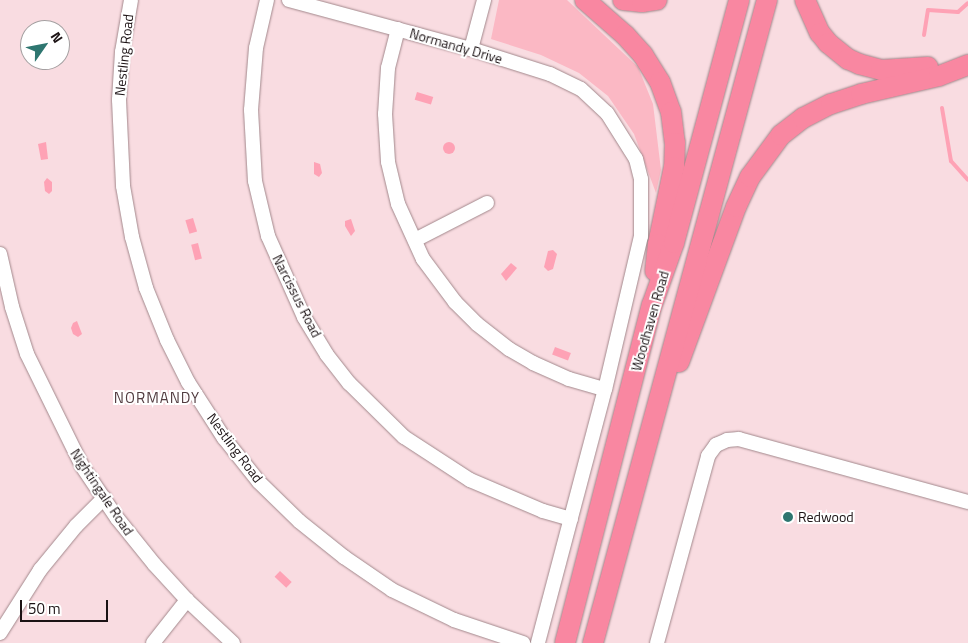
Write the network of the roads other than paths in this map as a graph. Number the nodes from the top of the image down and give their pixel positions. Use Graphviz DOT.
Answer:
graph roads {
  1 [pos="131,0"];
  2 [pos="267,0"];
  3 [pos="289,0"];
  4 [pos="484,0"];
  5 [pos="584,0"];
  6 [pos="623,0"];
  7 [pos="657,0"];
  8 [pos="739,0"];
  9 [pos="766,0"];
  10 [pos="805,0"];
  11 [pos="398,30"];
  12 [pos="471,49"];
  13 [pos="968,54"];
  14 [pos="968,66"];
  15 [pos="611,118"];
  16 [pos="487,203"];
  17 [pos="415,240"];
  18 [pos="0,254"];
  19 [pos="652,305"];
  20 [pos="605,389"];
  21 [pos="652,418"];
  22 [pos="104,498"];
  23 [pos="968,502"];
  24 [pos="571,519"];
  25 [pos="188,600"];
  26 [pos="0,633"];
  27 [pos="153,643"];
  28 [pos="233,643"];
  29 [pos="523,643"];
  30 [pos="538,643"];
  31 [pos="565,643"];
  32 [pos="593,643"];
  33 [pos="657,643"];
  1 -- 29 [label="street, Nestling Road"];
  2 -- 24 [label="street, Narcissus Road"];
  3 -- 11 [label="street, Normandy Drive"];
  4 -- 12 [label="street"];
  5 -- 19 [label="highway"];
  6 -- 7 [label="highway"];
  8 -- 19 [label="highway, Woodhaven Road"];
  9 -- 21 [label="highway, Woodhaven Road"];
  10 -- 13 [label="highway"];
  11 -- 12 [label="street, Normandy Drive"];
  11 -- 17 [label="street"];
  12 -- 15 [label="street, Normandy Drive"];
  14 -- 21 [label="highway"];
  15 -- 20 [label="street, Woodhaven Road"];
  16 -- 17 [label="street"];
  17 -- 20 [label="street"];
  18 -- 22 [label="street, Nightingale Road"];
  19 -- 31 [label="highway, Woodhaven Road"];
  20 -- 24 [label="street, Woodhaven Road"];
  21 -- 32 [label="highway, Woodhaven Road"];
  22 -- 25 [label="street, Nightingale Road"];
  22 -- 26 [label="street"];
  23 -- 33 [label="street"];
  24 -- 30 [label="street, Woodhaven Road"];
  25 -- 27 [label="street"];
  25 -- 28 [label="street, Nightingale Road"];
}
